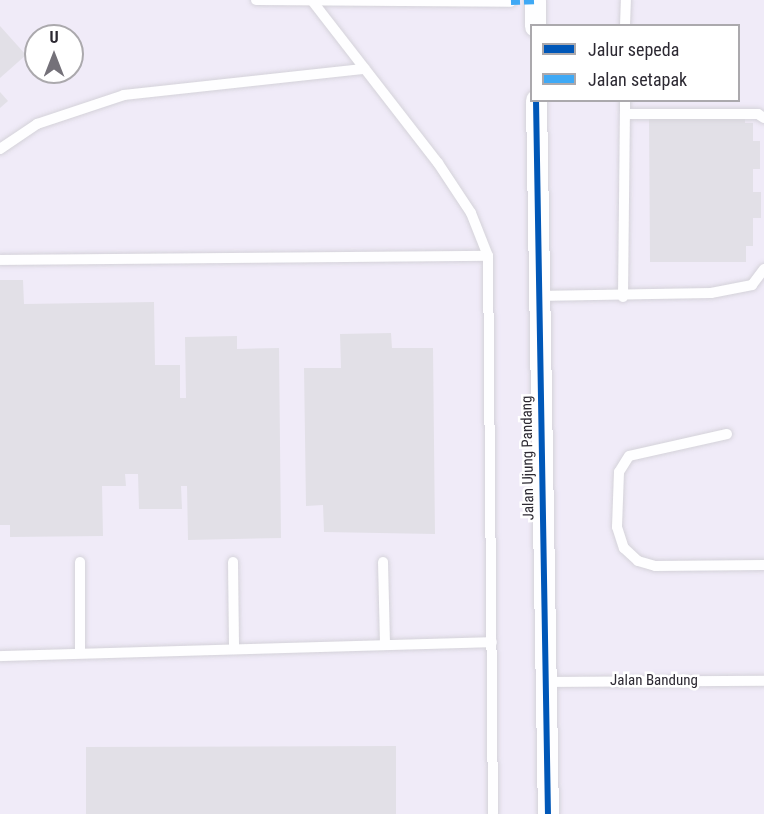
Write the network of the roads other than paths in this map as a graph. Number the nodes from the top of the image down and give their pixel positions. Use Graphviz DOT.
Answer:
graph roads {
  1 [pos="256,0"];
  2 [pos="535,0"];
  3 [pos="626,0"];
  4 [pos="313,2"];
  5 [pos="511,2"];
  6 [pos="535,24"];
  7 [pos="625,24"];
  8 [pos="365,69"];
  9 [pos="536,102"];
  10 [pos="625,102"];
  11 [pos="625,114"];
  12 [pos="764,118"];
  13 [pos="0,149"];
  14 [pos="488,255"];
  15 [pos="0,260"];
  16 [pos="764,269"];
  17 [pos="537,296"];
  18 [pos="623,297"];
  19 [pos="727,434"];
  20 [pos="80,562"];
  21 [pos="233,562"];
  22 [pos="383,562"];
  23 [pos="764,565"];
  24 [pos="492,642"];
  25 [pos="385,644"];
  26 [pos="234,649"];
  27 [pos="80,653"];
  28 [pos="0,656"];
  29 [pos="764,681"];
  30 [pos="544,682"];
  31 [pos="493,814"];
  32 [pos="549,814"];
  1 -- 4 [label="lane"];
  2 -- 6 [label="street"];
  3 -- 7 [label="lane"];
  4 -- 5 [label="lane"];
  4 -- 8 [label="lane"];
  8 -- 13 [label="lane"];
  8 -- 14 [label="lane"];
  9 -- 17 [label="street, Jalan Ujung Pandang"];
  10 -- 11 [label="lane"];
  11 -- 12 [label="lane"];
  11 -- 18 [label="lane"];
  14 -- 15 [label="lane"];
  14 -- 24 [label="lane"];
  16 -- 18 [label="lane"];
  17 -- 18 [label="lane"];
  17 -- 30 [label="street, Jalan Ujung Pandang"];
  19 -- 23 [label="lane"];
  20 -- 27 [label="lane"];
  21 -- 26 [label="lane"];
  22 -- 25 [label="lane"];
  24 -- 25 [label="lane"];
  24 -- 31 [label="lane"];
  25 -- 26 [label="lane"];
  26 -- 27 [label="lane"];
  27 -- 28 [label="lane"];
  29 -- 30 [label="lane, Jalan Bandung"];
  30 -- 32 [label="street, Jalan Ujung Pandang"];
}
